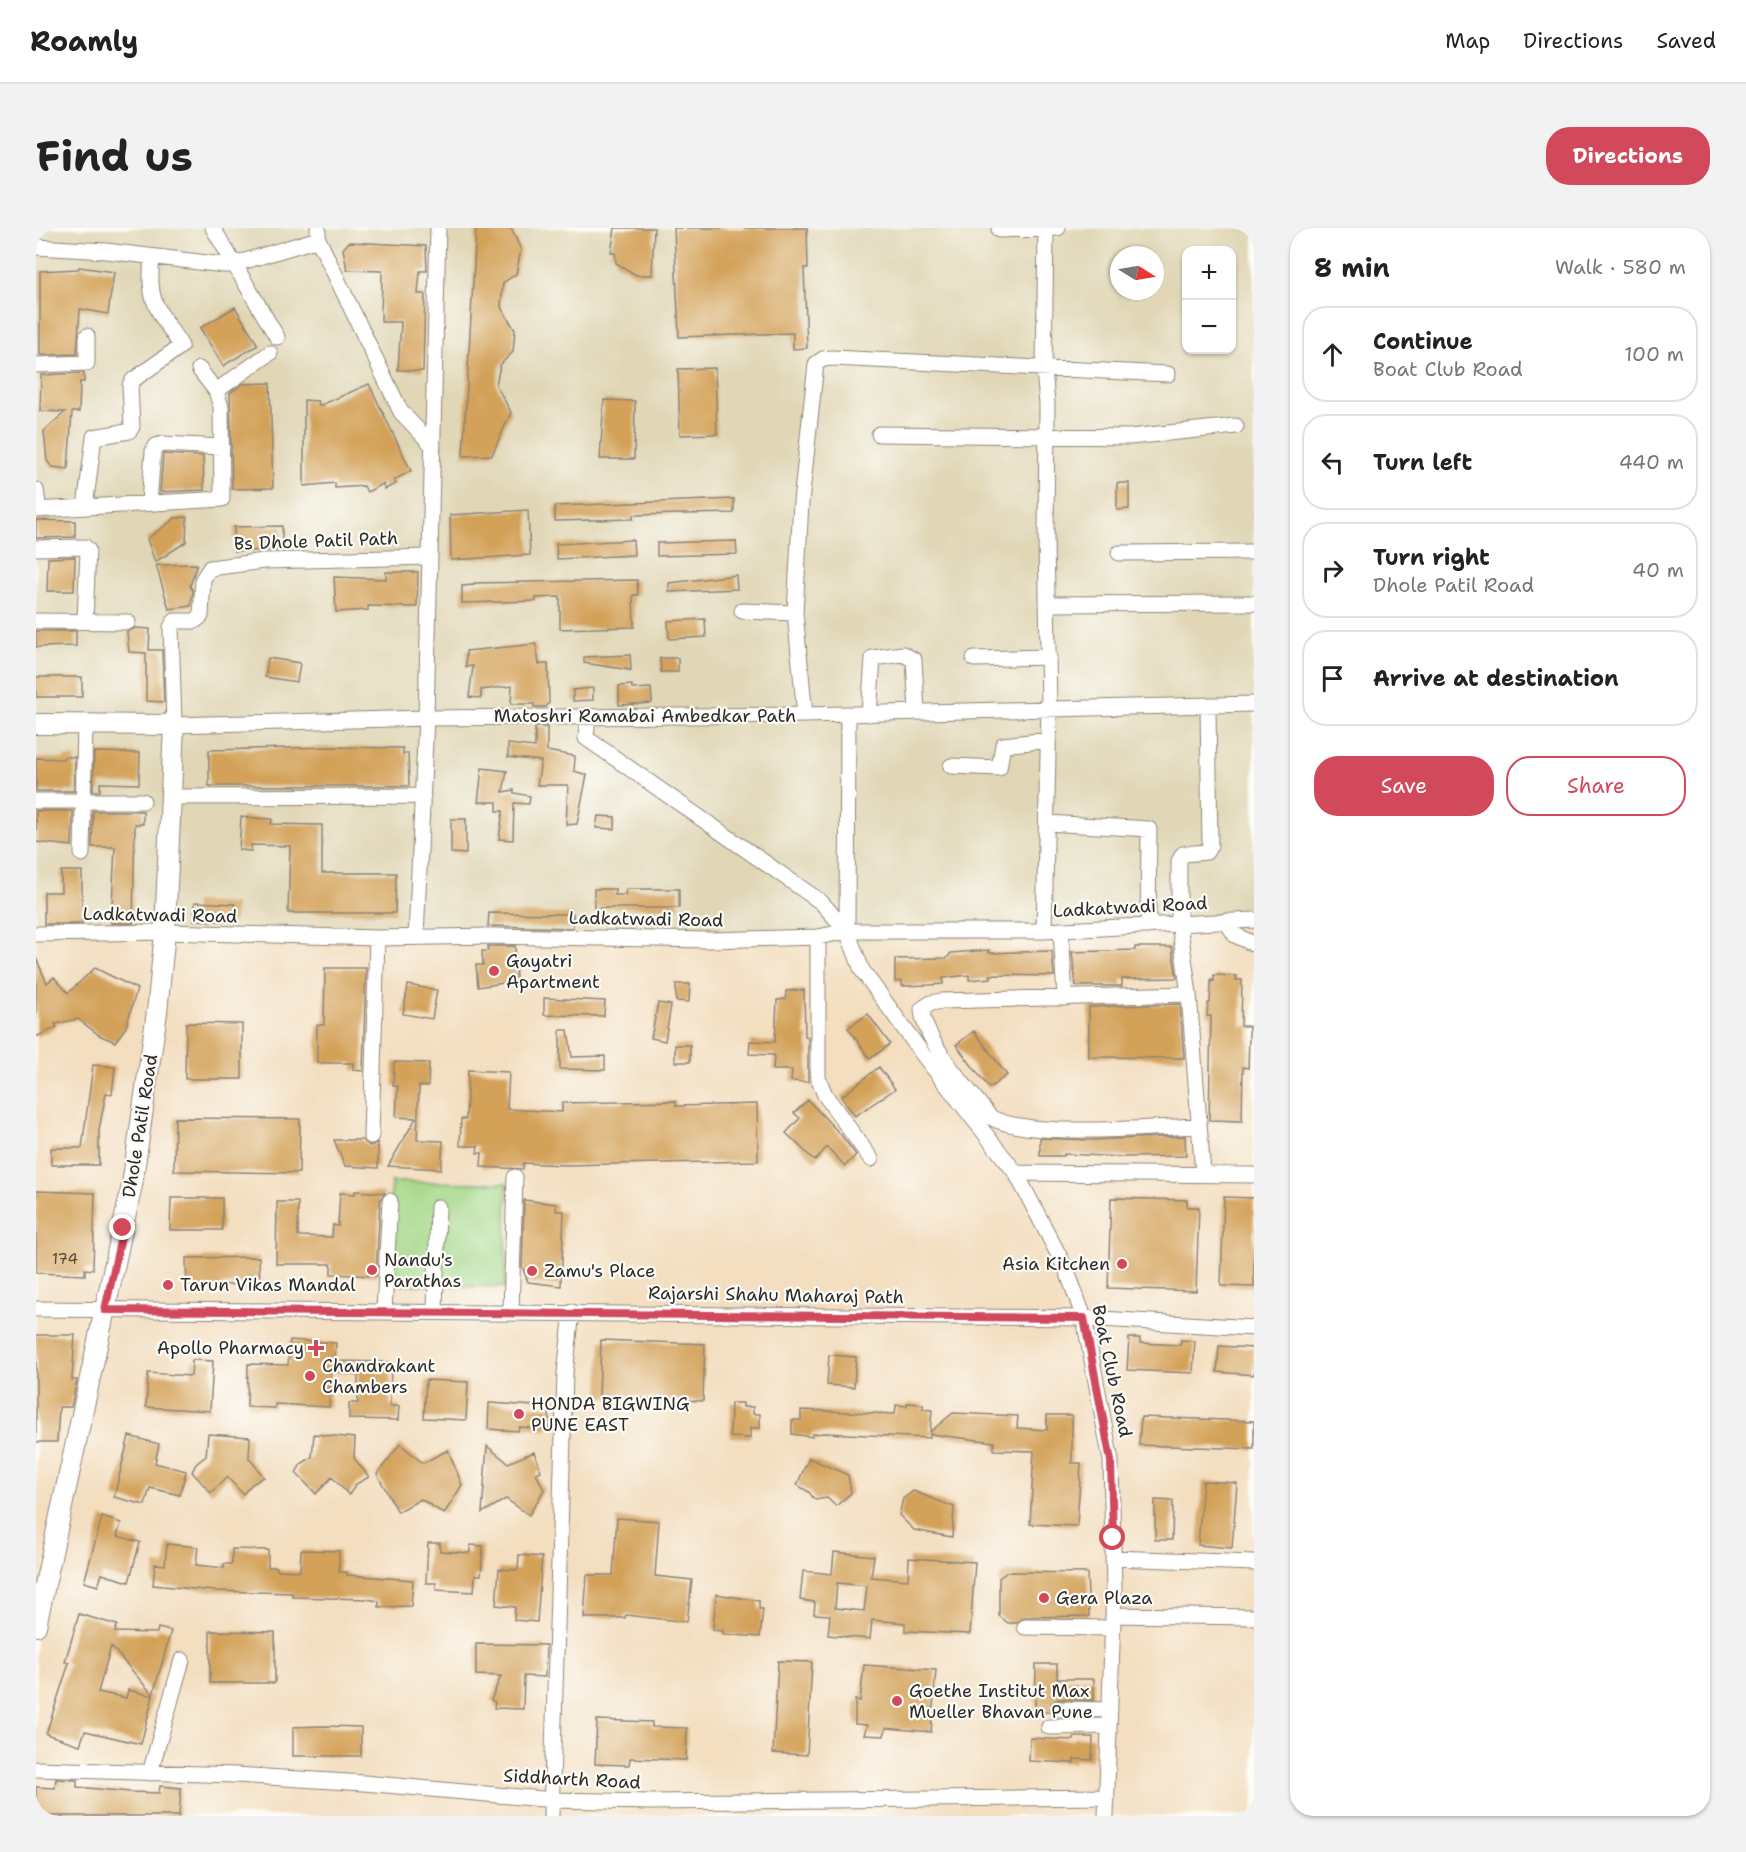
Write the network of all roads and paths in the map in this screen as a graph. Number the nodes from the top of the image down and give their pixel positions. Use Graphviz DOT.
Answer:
graph roads {
  1 [pos="213,228"];
  2 [pos="438,228"];
  3 [pos="1052,228"];
  4 [pos="999,230"];
  5 [pos="318,234"];
  6 [pos="36,247"];
  7 [pos="152,258"];
  8 [pos="235,264"];
  9 [pos="87,336"];
  10 [pos="277,337"];
  11 [pos="270,353"];
  12 [pos="36,364"];
  13 [pos="199,369"];
  14 [pos="1044,369"];
  15 [pos="1168,374"];
  16 [pos="216,391"];
  17 [pos="1236,426"];
  18 [pos="879,434"];
  19 [pos="1046,435"];
  20 [pos="433,446"];
  21 [pos="222,447"];
  22 [pos="36,490"];
  23 [pos="149,503"];
  24 [pos="85,507"];
  25 [pos="38,510"];
  26 [pos="36,548"];
  27 [pos="1254,552"];
  28 [pos="1119,553"];
  29 [pos="430,556"];
  30 [pos="1254,603"];
  31 [pos="1047,604"];
  32 [pos="742,611"];
  33 [pos="795,613"];
  34 [pos="36,621"];
  35 [pos="85,621"];
  36 [pos="128,622"];
  37 [pos="1049,657"];
  38 [pos="974,659"];
  39 [pos="1254,704"];
  40 [pos="1208,706"];
  41 [pos="1049,708"];
  42 [pos="917,712"];
  43 [pos="848,714"];
  44 [pos="869,714"];
  45 [pos="805,715"];
  46 [pos="588,716"];
  47 [pos="426,718"];
  48 [pos="36,724"];
  49 [pos="85,725"];
  50 [pos="174,725"];
  51 [pos="1048,740"];
  52 [pos="951,766"];
  53 [pos="423,796"];
  54 [pos="171,797"];
  55 [pos="36,801"];
  56 [pos="84,801"];
  57 [pos="143,801"];
  58 [pos="1047,823"];
  59 [pos="82,854"];
  60 [pos="1254,920"];
  61 [pos="1226,921"];
  62 [pos="1179,923"];
  63 [pos="1148,926"];
  64 [pos="1061,930"];
  65 [pos="846,931"];
  66 [pos="1044,931"];
  67 [pos="165,932"];
  68 [pos="36,934"];
  69 [pos="416,937"];
  70 [pos="818,937"];
  71 [pos="377,939"];
  72 [pos="1254,944"];
  73 [pos="1189,994"];
  74 [pos="1065,998"];
  75 [pos="1002,1124"];
  76 [pos="1199,1125"];
  77 [pos="371,1136"];
  78 [pos="989,1138"];
  79 [pos="871,1159"];
  80 [pos="1016,1173"];
  81 [pos="1203,1174"];
  82 [pos="1254,1175"];
  83 [pos="515,1177"];
  84 [pos="390,1201"];
  85 [pos="438,1207"];
  86 [pos="36,1309"];
  87 [pos="105,1310"];
  88 [pos="384,1311"];
  89 [pos="435,1311"];
  90 [pos="511,1312"];
  91 [pos="572,1312"];
  92 [pos="1084,1318"];
  93 [pos="1254,1328"];
  94 [pos="1113,1558"];
  95 [pos="1254,1563"];
  96 [pos="1254,1617"];
  97 [pos="1113,1621"];
  98 [pos="36,1626"];
  99 [pos="1025,1627"];
  100 [pos="182,1660"];
  101 [pos="1059,1709"];
  102 [pos="1110,1710"];
  103 [pos="1109,1726"];
  104 [pos="1049,1728"];
  105 [pos="36,1769"];
  106 [pos="150,1773"];
  107 [pos="1107,1797"];
  108 [pos="553,1800"];
  109 [pos="650,1809"];
  110 [pos="550,1816"];
  111 [pos="1106,1816"];
  1 -- 8 [label="street"];
  2 -- 20 [label="street"];
  3 -- 4 [label="street"];
  3 -- 14 [label="street"];
  5 -- 8 [label="street"];
  5 -- 20 [label="street"];
  6 -- 7 [label="street"];
  7 -- 8 [label="street"];
  7 -- 24 [label="street"];
  8 -- 10 [label="street"];
  9 -- 12 [label="street"];
  11 -- 16 [label="street"];
  13 -- 16 [label="street"];
  14 -- 15 [label="street"];
  14 -- 19 [label="street"];
  14 -- 33 [label="street"];
  16 -- 21 [label="street"];
  17 -- 19 [label="street"];
  18 -- 19 [label="street"];
  19 -- 31 [label="street"];
  20 -- 29 [label="street"];
  21 -- 23 [label="street"];
  21 -- 23 [label="street"];
  22 -- 25 [label="street"];
  23 -- 24 [label="street"];
  24 -- 25 [label="street"];
  26 -- 35 [label="street"];
  27 -- 28 [label="street"];
  29 -- 47 [label="street"];
  29 -- 50 [label="street, Bs Dhole Patil Path"];
  30 -- 31 [label="street"];
  31 -- 37 [label="street"];
  32 -- 33 [label="street"];
  33 -- 45 [label="street"];
  34 -- 35 [label="street"];
  35 -- 36 [label="street"];
  37 -- 38 [label="street"];
  37 -- 41 [label="street"];
  39 -- 40 [label="street, Matoshri Ramabai Ambedkar Path"];
  40 -- 41 [label="street, Matoshri Ramabai Ambedkar Path"];
  40 -- 62 [label="street"];
  41 -- 42 [label="street, Matoshri Ramabai Ambedkar Path"];
  41 -- 51 [label="street"];
  42 -- 44 [label="street, Matoshri Ramabai Ambedkar Path"];
  42 -- 44 [label="street"];
  43 -- 44 [label="street, Matoshri Ramabai Ambedkar Path"];
  43 -- 45 [label="street, Matoshri Ramabai Ambedkar Path"];
  43 -- 65 [label="street"];
  45 -- 46 [label="street, Matoshri Ramabai Ambedkar Path"];
  46 -- 47 [label="street, Matoshri Ramabai Ambedkar Path"];
  46 -- 65 [label="street"];
  47 -- 50 [label="street, Matoshri Ramabai Ambedkar Path"];
  47 -- 53 [label="street"];
  48 -- 49 [label="street, Matoshri Ramabai Ambedkar Path"];
  49 -- 50 [label="street, Matoshri Ramabai Ambedkar Path"];
  49 -- 56 [label="street"];
  50 -- 54 [label="street, Dhole Patil Road"];
  51 -- 52 [label="street"];
  51 -- 58 [label="street"];
  53 -- 54 [label="street"];
  53 -- 69 [label="street"];
  54 -- 67 [label="street, Dhole Patil Road"];
  55 -- 56 [label="street"];
  56 -- 57 [label="street"];
  56 -- 59 [label="street"];
  58 -- 63 [label="street"];
  58 -- 66 [label="street"];
  60 -- 61 [label="street, Ladkatwadi Road"];
  61 -- 62 [label="street, Ladkatwadi Road"];
  61 -- 72 [label="street"];
  62 -- 63 [label="street, Ladkatwadi Road"];
  62 -- 73 [label="street"];
  63 -- 64 [label="street, Ladkatwadi Road"];
  64 -- 66 [label="street, Ladkatwadi Road"];
  64 -- 74 [label="street"];
  65 -- 66 [label="street, Ladkatwadi Road"];
  65 -- 70 [label="street, Ladkatwadi Road"];
  65 -- 78 [label="street, Boat Club Road"];
  67 -- 68 [label="street, Ladkatwadi Road"];
  67 -- 71 [label="street, Ladkatwadi Road"];
  67 -- 87 [label="street, Dhole Patil Road"];
  69 -- 70 [label="street, Ladkatwadi Road"];
  69 -- 71 [label="street, Ladkatwadi Road"];
  70 -- 79 [label="street"];
  71 -- 77 [label="street"];
  73 -- 74 [label="street"];
  73 -- 76 [label="street"];
  74 -- 75 [label="street"];
  75 -- 76 [label="street"];
  75 -- 78 [label="street"];
  76 -- 81 [label="street"];
  78 -- 80 [label="street, Boat Club Road"];
  80 -- 81 [label="street"];
  80 -- 92 [label="street, Boat Club Road"];
  81 -- 82 [label="street"];
  83 -- 90 [label="street"];
  84 -- 88 [label="street"];
  85 -- 89 [label="street"];
  86 -- 87 [label="street, Rajarshi Shahu Maharaj Path"];
  87 -- 88 [label="street, Rajarshi Shahu Maharaj Path"];
  87 -- 98 [label="street, Dhole Patil Road"];
  88 -- 89 [label="street, Rajarshi Shahu Maharaj Path"];
  89 -- 90 [label="street, Rajarshi Shahu Maharaj Path"];
  90 -- 91 [label="street, Rajarshi Shahu Maharaj Path"];
  91 -- 92 [label="street, Rajarshi Shahu Maharaj Path"];
  91 -- 108 [label="street"];
  92 -- 93 [label="street, Rajarshi Shahu Maharaj Path"];
  92 -- 94 [label="street, Boat Club Road"];
  94 -- 95 [label="street"];
  94 -- 97 [label="street, Boat Club Road"];
  96 -- 97 [label="street"];
  97 -- 99 [label="street"];
  97 -- 102 [label="street, Boat Club Road"];
  100 -- 106 [label="street"];
  101 -- 102 [label="street"];
  102 -- 103 [label="street, Boat Club Road"];
  103 -- 104 [label="street"];
  103 -- 107 [label="street, Boat Club Road"];
  105 -- 106 [label="street, Siddharth Road"];
  106 -- 108 [label="street, Siddharth Road"];
  107 -- 109 [label="street, Siddharth Road"];
  107 -- 111 [label="street, Boat Club Road"];
  108 -- 109 [label="street, Siddharth Road"];
  108 -- 110 [label="street"];
}
